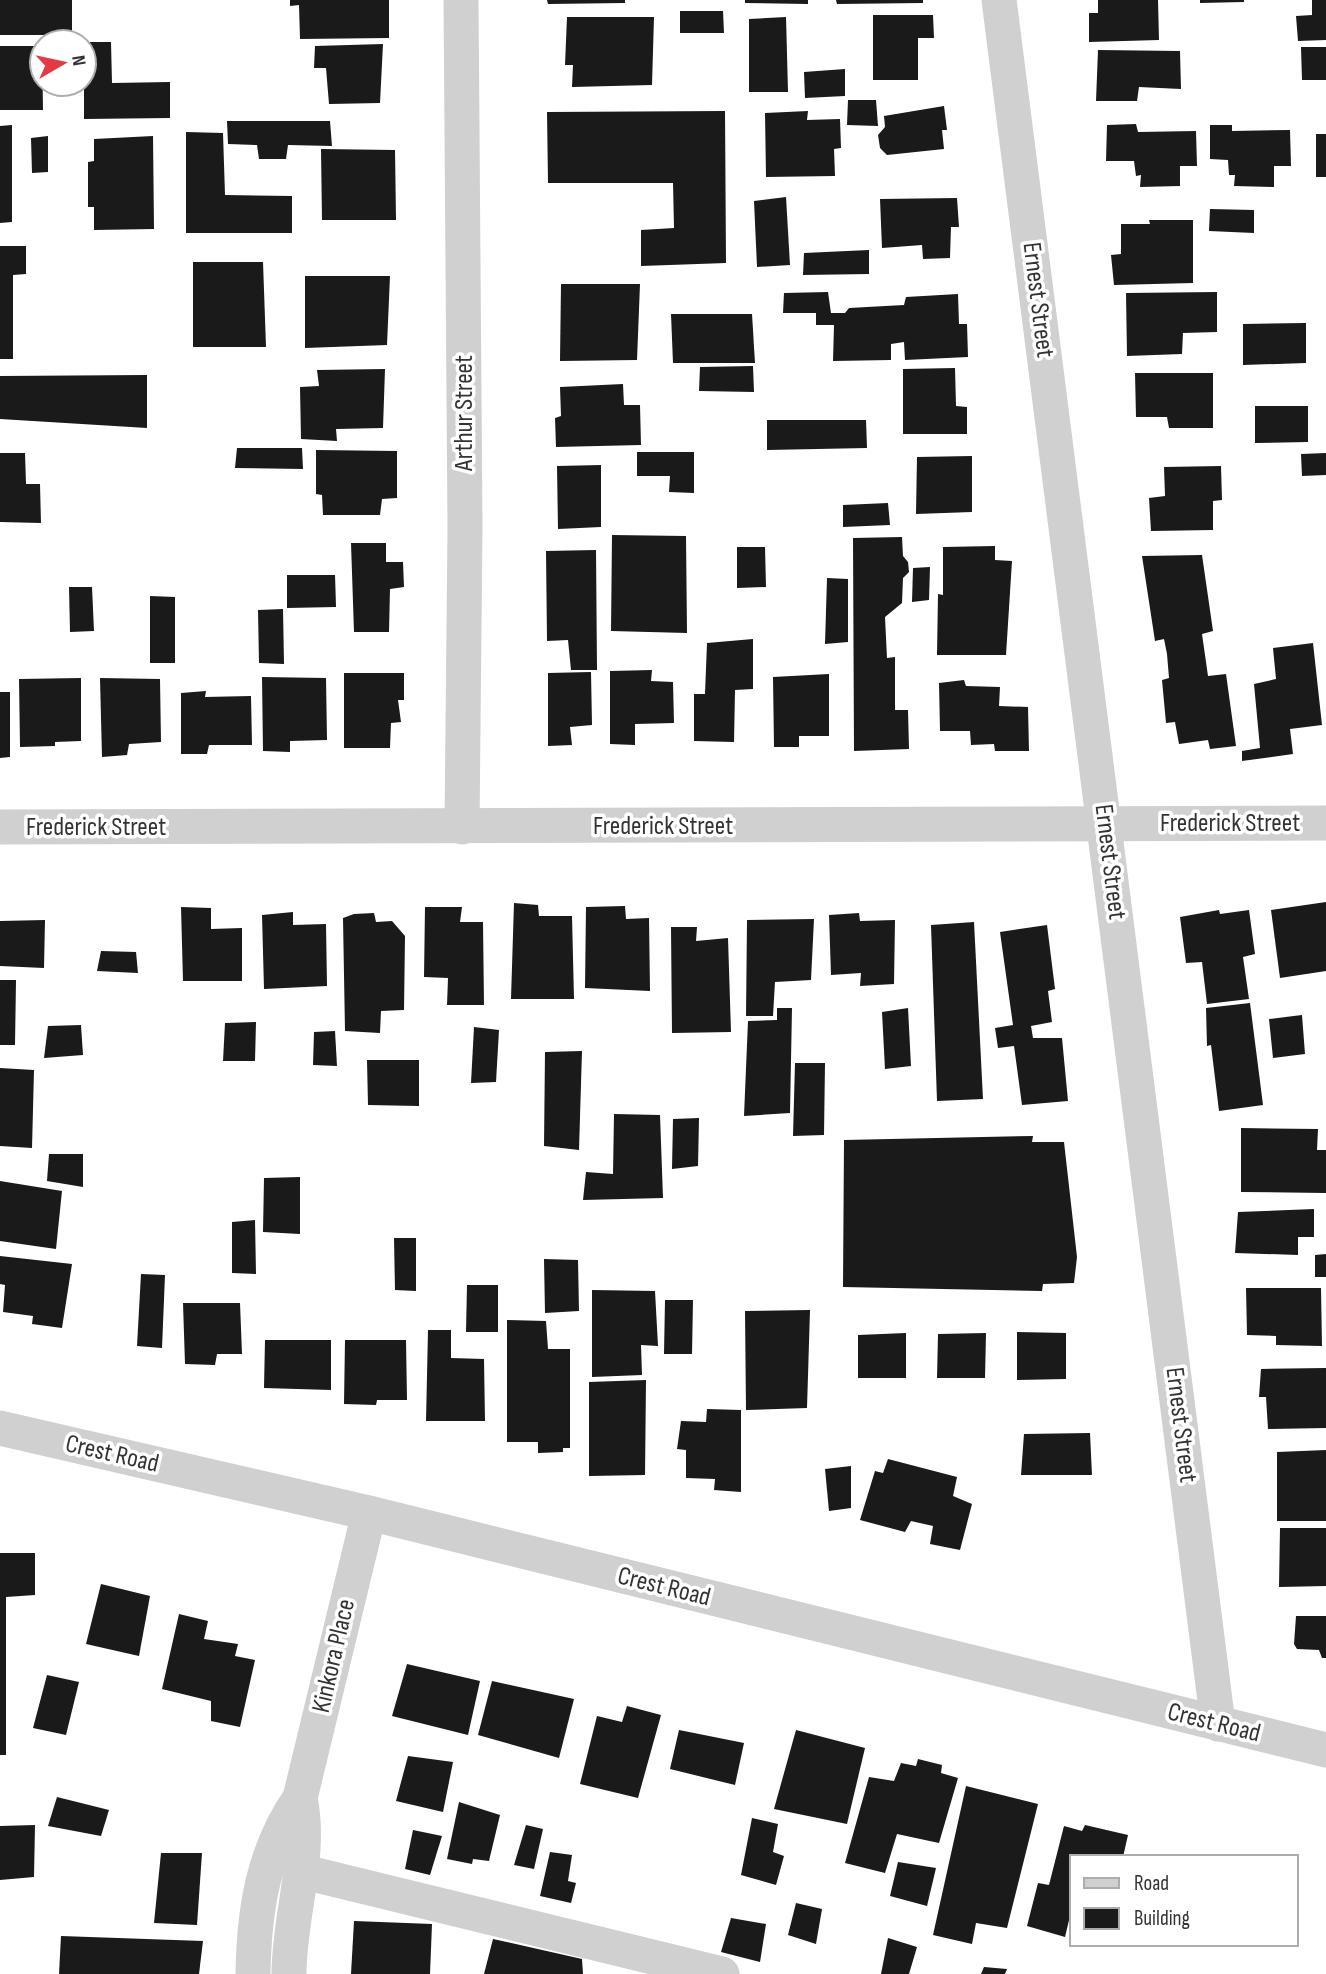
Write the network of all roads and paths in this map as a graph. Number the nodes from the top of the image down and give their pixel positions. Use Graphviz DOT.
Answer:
graph roads {
  1 [pos="461,0"];
  2 [pos="999,0"];
  3 [pos="1105,823"];
  4 [pos="1326,823"];
  5 [pos="0,827"];
  6 [pos="462,827"];
  7 [pos="0,1428"];
  8 [pos="369,1514"];
  9 [pos="1218,1724"];
  10 [pos="1326,1750"];
  11 [pos="300,1798"];
  12 [pos="300,1871"];
  13 [pos="604,1960"];
  14 [pos="253,1974"];
  15 [pos="289,1974"];
  16 [pos="722,1974"];
  1 -- 6 [label="street, Arthur Street"];
  2 -- 3 [label="street, Ernest Street"];
  3 -- 4 [label="street, Frederick Street"];
  3 -- 6 [label="street, Frederick Street"];
  3 -- 9 [label="street, Ernest Street"];
  5 -- 6 [label="street, Frederick Street"];
  7 -- 8 [label="street, Crest Road"];
  8 -- 9 [label="street, Crest Road"];
  8 -- 11 [label="street, Kinkora Place"];
  9 -- 10 [label="street, Crest Road"];
  11 -- 12 [label="street, Kinkora Place"];
  11 -- 14 [label="street, Kinkora Place"];
  12 -- 13 [label="street"];
  12 -- 15 [label="street, Kinkora Place"];
  13 -- 16 [label="street"];
}
